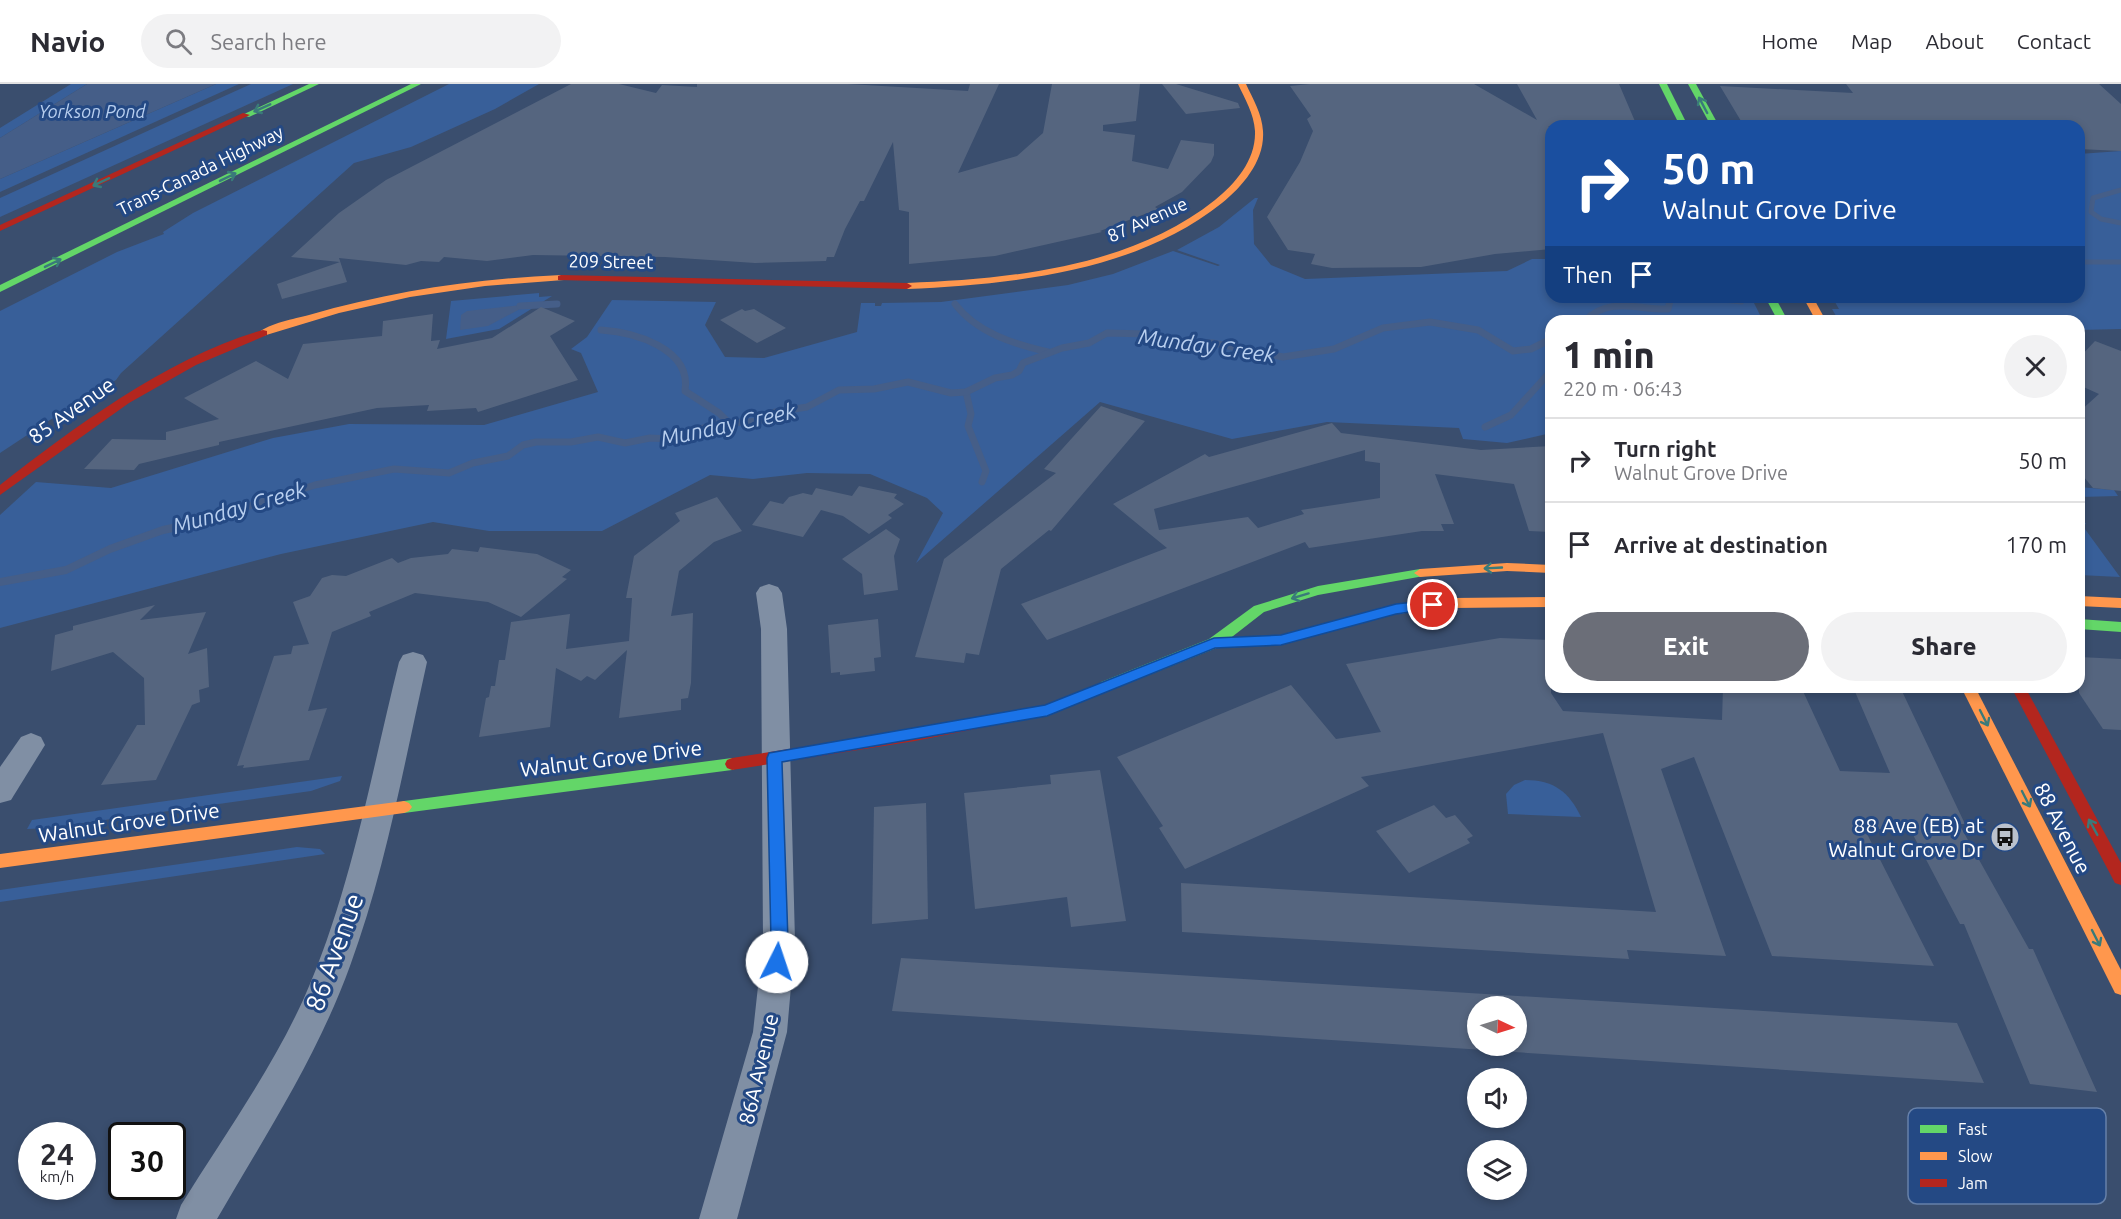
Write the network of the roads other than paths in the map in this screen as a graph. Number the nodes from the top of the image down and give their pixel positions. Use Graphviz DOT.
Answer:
graph roads {
  1 [pos="315,84"];
  2 [pos="417,84"];
  3 [pos="1242,84"];
  4 [pos="1663,84"];
  5 [pos="1692,84"];
  6 [pos="1681,120"];
  7 [pos="1711,120"];
  8 [pos="0,228"];
  9 [pos="1096,261"];
  10 [pos="0,289"];
  11 [pos="141,388"];
  12 [pos="0,492"];
  13 [pos="1545,569"];
  14 [pos="769,593"];
  15 [pos="2085,601"];
  16 [pos="1545,602"];
  17 [pos="2121,603"];
  18 [pos="2085,625"];
  19 [pos="2098,626"];
  20 [pos="2121,627"];
  21 [pos="2085,628"];
  22 [pos="1214,643"];
  23 [pos="413,662"];
  24 [pos="1971,693"];
  25 [pos="2021,693"];
  26 [pos="31,745"];
  27 [pos="774,758"];
  28 [pos="0,791"];
  29 [pos="377,810"];
  30 [pos="0,861"];
  31 [pos="2121,878"];
  32 [pos="2121,987"];
  33 [pos="195,1219"];
  34 [pos="718,1219"];
  1 -- 8 [label="main road, Trans-Canada Highway, one-way"];
  10 -- 2 [label="main road, Trans-Canada Highway, one-way"];
  3 -- 9 [label="main road, 87 Avenue"];
  4 -- 6 [label="main road"];
  7 -- 5 [label="main road, one-way"];
  9 -- 11 [label="main road, 209 Street"];
  11 -- 12 [label="main road, 85 Avenue"];
  13 -- 22 [label="main road, Walnut Grove Drive, one-way"];
  14 -- 27 [label="street, 86A Avenue"];
  15 -- 17 [label="main road"];
  16 -- 22 [label="main road, Walnut Grove Drive"];
  18 -- 19 [label="main road"];
  19 -- 20 [label="main road"];
  19 -- 21 [label="main road"];
  22 -- 27 [label="main road, Walnut Grove Drive"];
  23 -- 29 [label="street, 86 Avenue"];
  24 -- 32 [label="main road, 88 Avenue, one-way"];
  31 -- 25 [label="main road, 88 Avenue, one-way"];
  26 -- 28 [label="street"];
  27 -- 29 [label="main road, Walnut Grove Drive"];
  27 -- 34 [label="street, 86A Avenue"];
  29 -- 30 [label="main road, Walnut Grove Drive"];
  29 -- 33 [label="street, 86 Avenue"];
}
